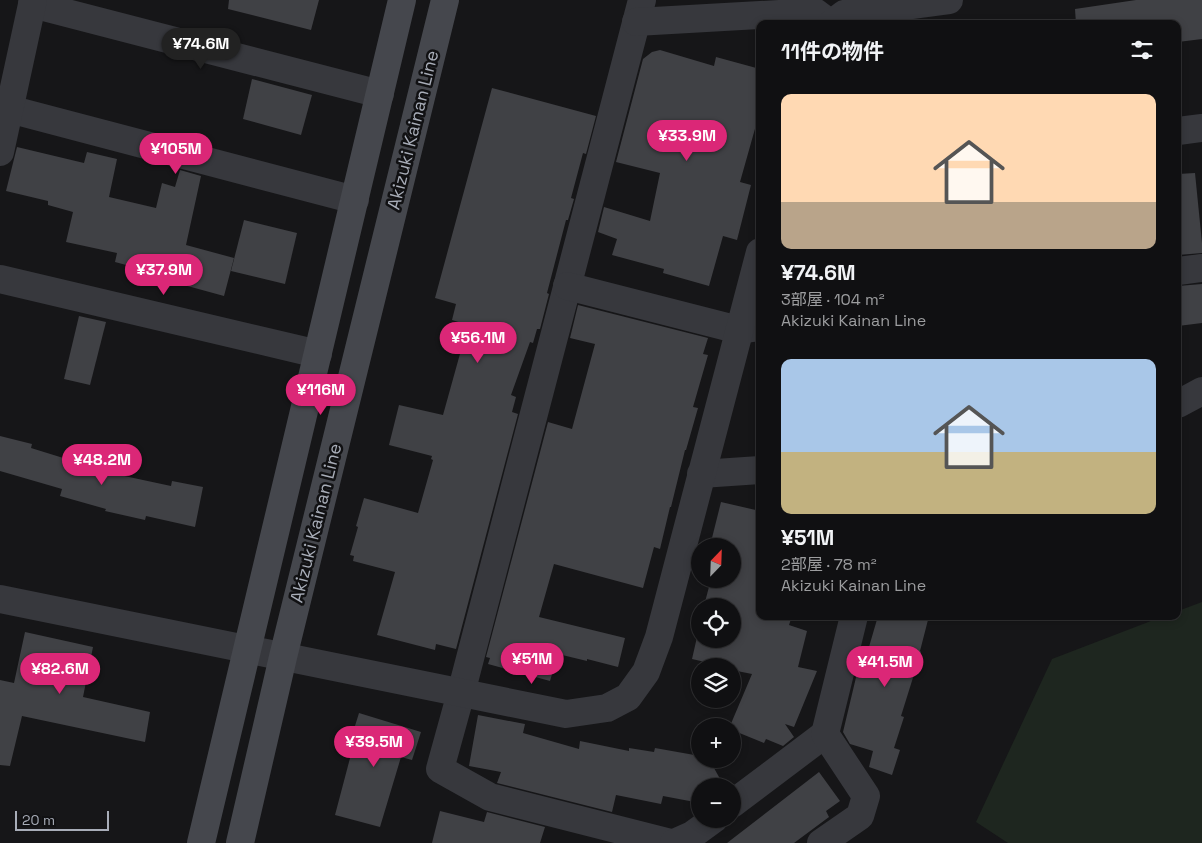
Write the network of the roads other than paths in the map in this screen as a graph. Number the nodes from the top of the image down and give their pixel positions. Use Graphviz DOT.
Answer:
graph roads {
  1 [pos="402,0"];
  2 [pos="445,0"];
  3 [pos="949,0"];
  4 [pos="32,2"];
  5 [pos="639,11"];
  6 [pos="826,20"];
  7 [pos="836,20"];
  8 [pos="380,94"];
  9 [pos="9,109"];
  10 [pos="1202,128"];
  11 [pos="1181,131"];
  12 [pos="0,152"];
  13 [pos="354,200"];
  14 [pos="1202,268"];
  15 [pos="1181,271"];
  16 [pos="0,279"];
  17 [pos="756,283"];
  18 [pos="567,286"];
  19 [pos="750,329"];
  20 [pos="318,354"];
  21 [pos="1202,391"];
  22 [pos="1181,402"];
  23 [pos="756,470"];
  24 [pos="702,474"];
  25 [pos="0,599"];
  26 [pos="853,620"];
  27 [pos="246,649"];
  28 [pos="283,657"];
  29 [pos="461,693"];
  30 [pos="825,734"];
  31 [pos="741,797"];
  32 [pos="702,828"];
  33 [pos="201,843"];
  34 [pos="240,843"];
  35 [pos="672,843"];
  36 [pos="821,843"];
  1 -- 8 [label="main road"];
  2 -- 28 [label="main road, Akizuki Kainan Line"];
  3 -- 7 [label="street"];
  4 -- 8 [label="street"];
  4 -- 9 [label="street"];
  5 -- 6 [label="street"];
  5 -- 18 [label="street"];
  8 -- 13 [label="main road"];
  9 -- 12 [label="street"];
  9 -- 13 [label="street"];
  10 -- 11 [label="street"];
  13 -- 20 [label="main road"];
  14 -- 15 [label="street"];
  16 -- 20 [label="street"];
  17 -- 19 [label="street"];
  18 -- 19 [label="street"];
  18 -- 29 [label="street"];
  19 -- 24 [label="street"];
  20 -- 27 [label="main road"];
  21 -- 22 [label="street"];
  23 -- 24 [label="street"];
  24 -- 29 [label="street"];
  25 -- 27 [label="street"];
  26 -- 30 [label="street"];
  27 -- 28 [label="street"];
  27 -- 33 [label="main road"];
  28 -- 29 [label="street"];
  28 -- 34 [label="main road, Akizuki Kainan Line"];
  29 -- 35 [label="street"];
  30 -- 31 [label="street"];
  30 -- 36 [label="street"];
  32 -- 35 [label="street"];
}
